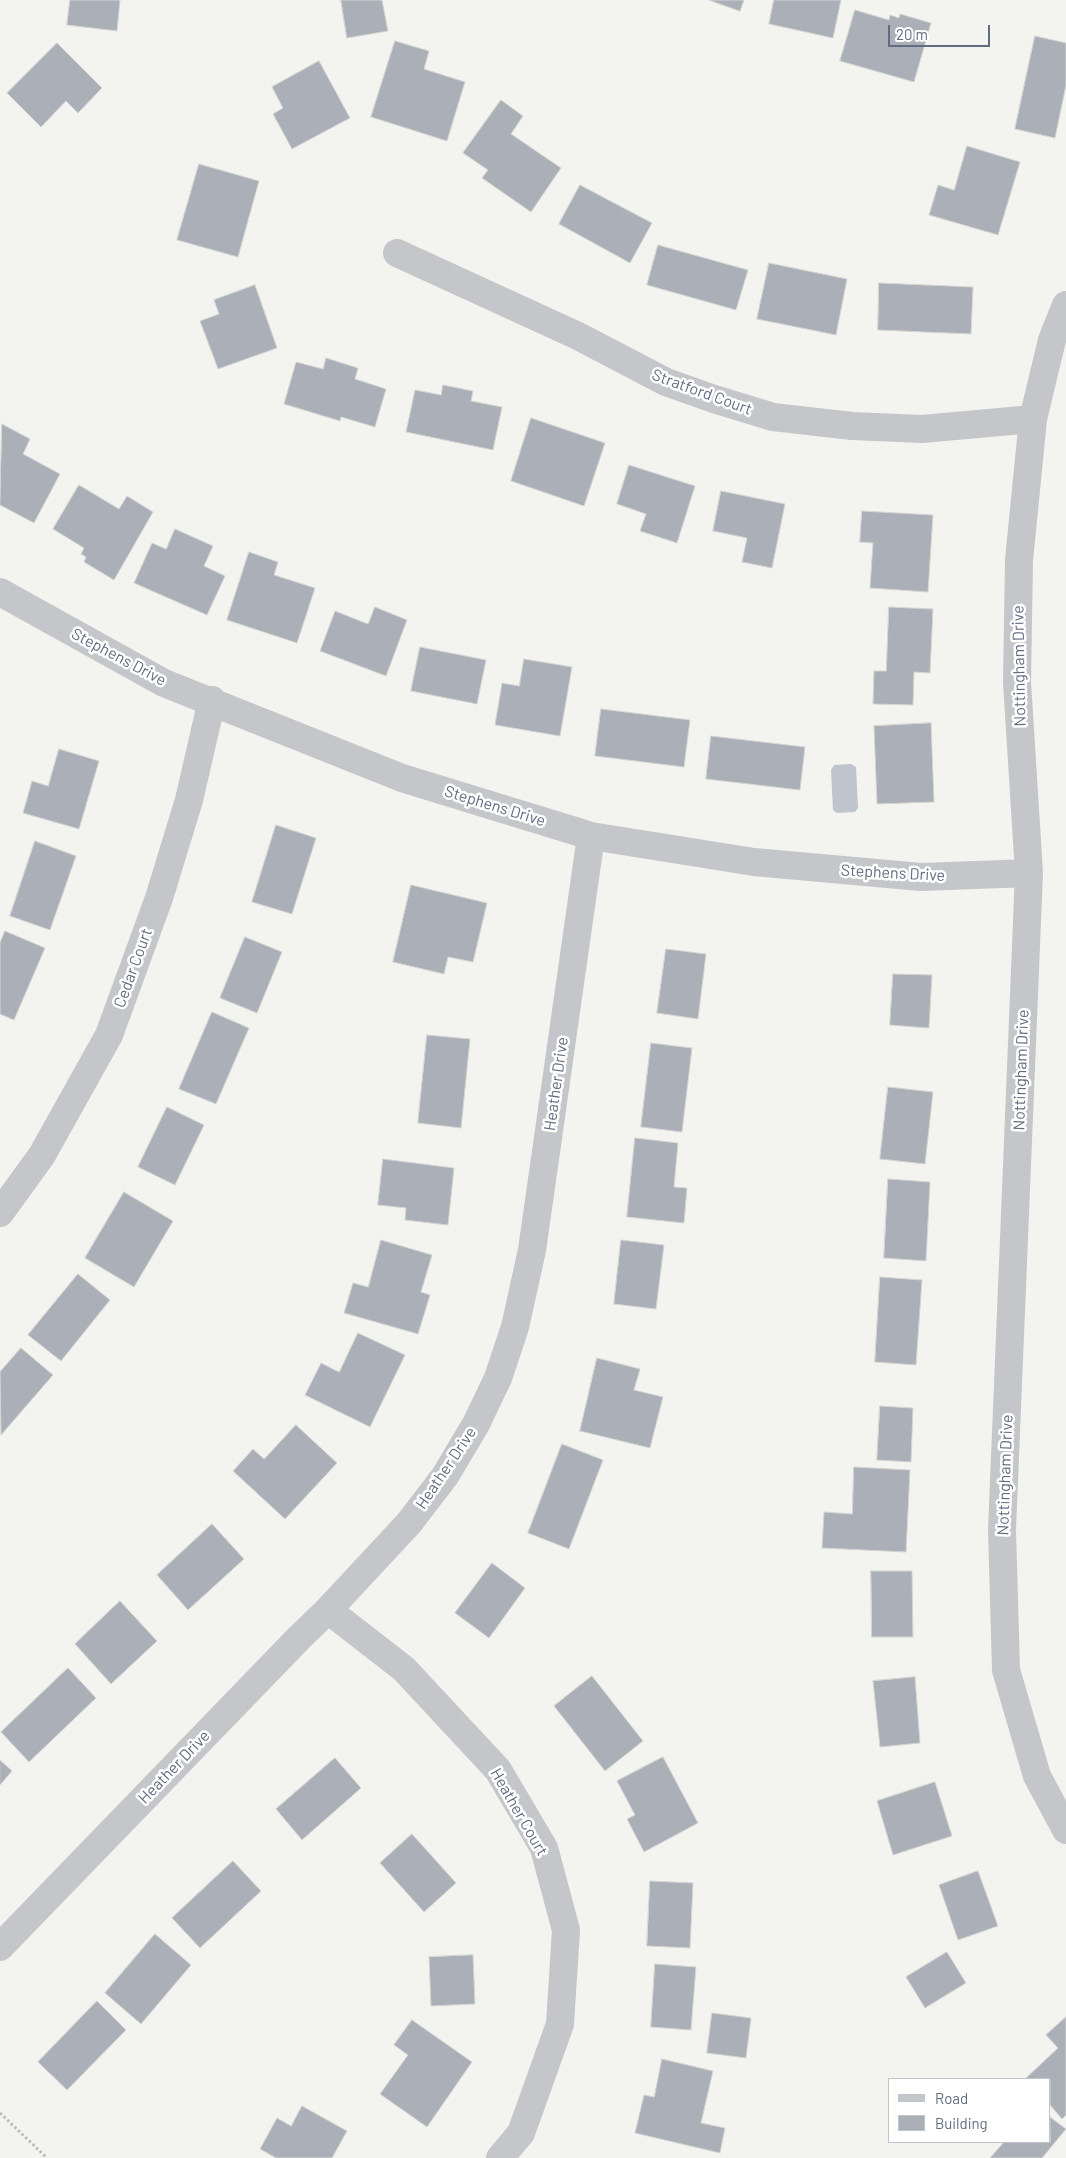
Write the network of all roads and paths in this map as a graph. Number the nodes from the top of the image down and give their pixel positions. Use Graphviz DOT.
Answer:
graph roads {
  1 [pos="396,254"];
  2 [pos="1066,305"];
  3 [pos="1033,419"];
  4 [pos="0,592"];
  5 [pos="212,700"];
  6 [pos="591,836"];
  7 [pos="1029,873"];
  8 [pos="0,1212"];
  9 [pos="328,1610"];
  10 [pos="1066,1830"];
  11 [pos="0,1948"];
  12 [pos="0,2114"];
  13 [pos="47,2158"];
  14 [pos="500,2158"];
  1 -- 3 [label="street, Stratford Court"];
  2 -- 3 [label="street, Nottingham Drive"];
  3 -- 7 [label="street, Nottingham Drive"];
  4 -- 5 [label="street, Stephens Drive"];
  5 -- 6 [label="street, Stephens Drive"];
  5 -- 8 [label="street, Cedar Court"];
  6 -- 7 [label="street, Stephens Drive"];
  6 -- 9 [label="street, Heather Drive"];
  7 -- 10 [label="street, Nottingham Drive"];
  9 -- 11 [label="street, Heather Drive"];
  9 -- 14 [label="street, Heather Court"];
  12 -- 13 [label="path"];
}
